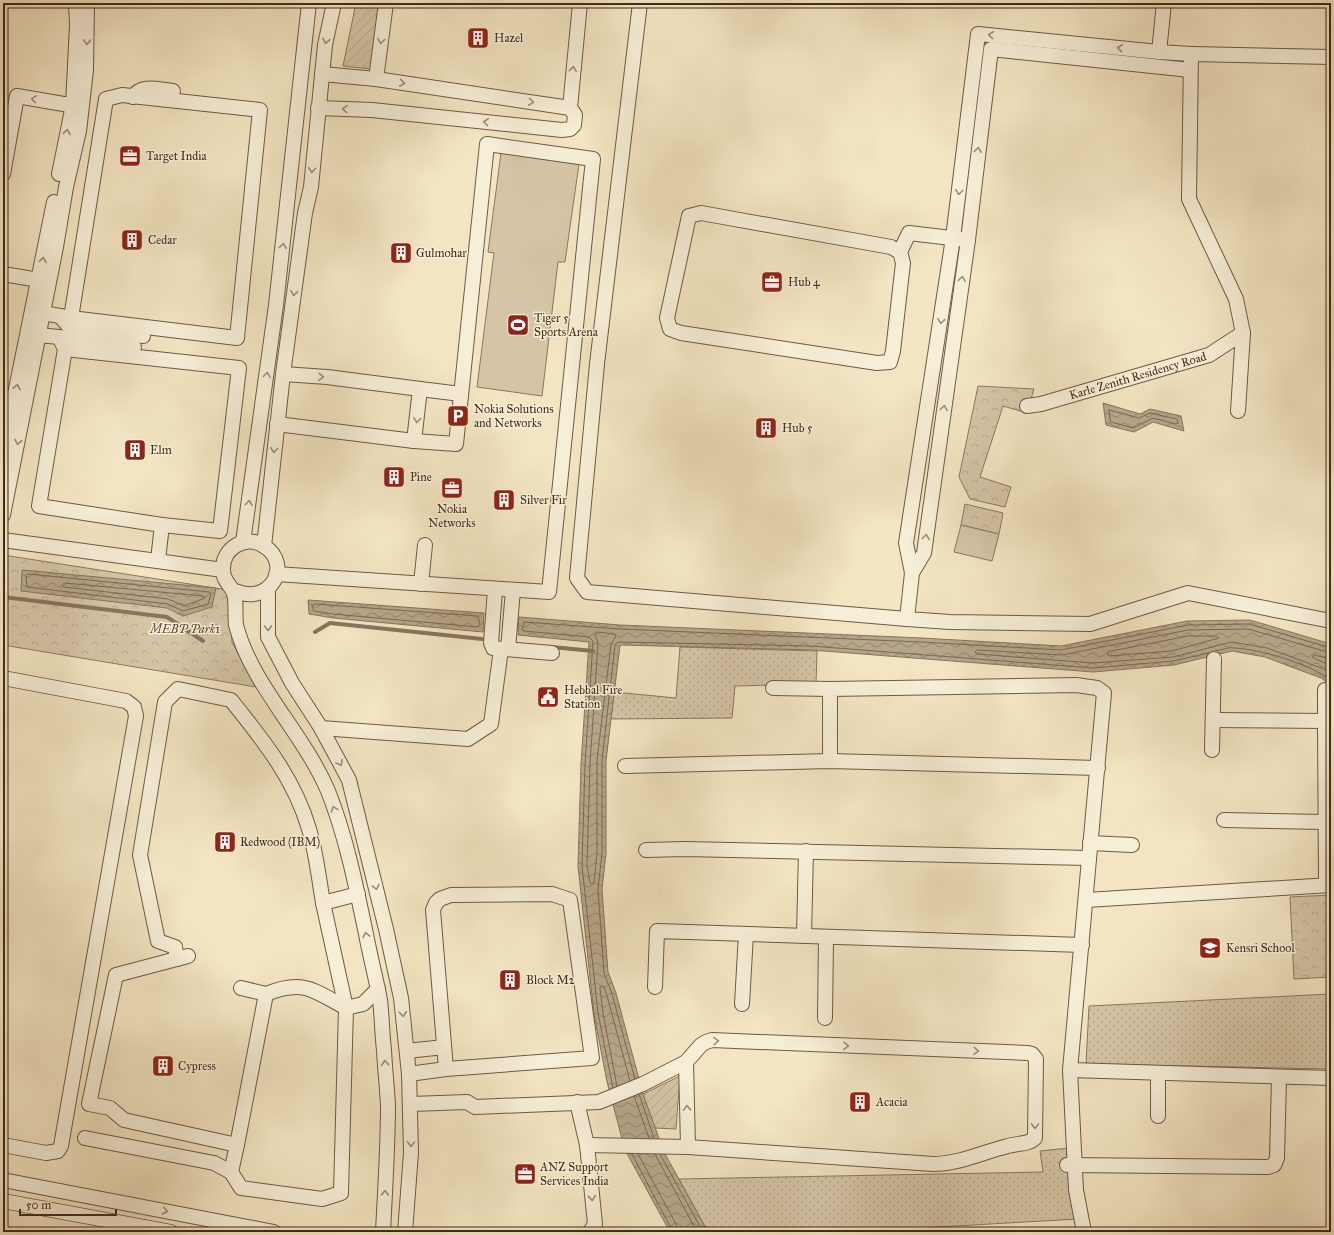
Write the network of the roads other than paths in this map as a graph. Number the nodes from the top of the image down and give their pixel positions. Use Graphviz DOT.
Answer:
graph roads {
  1 [pos="76,3"];
  2 [pos="87,3"];
  3 [pos="310,3"];
  4 [pos="314,3"];
  5 [pos="334,3"];
  6 [pos="386,3"];
  7 [pos="580,3"];
  8 [pos="640,3"];
  9 [pos="1164,3"];
  10 [pos="309,19"];
  11 [pos="1159,52"];
  12 [pos="1191,54"];
  13 [pos="1331,57"];
  14 [pos="1190,70"];
  15 [pos="322,74"];
  16 [pos="376,79"];
  17 [pos="210,96"];
  18 [pos="133,97"];
  19 [pos="77,106"];
  20 [pos="318,108"];
  21 [pos="570,108"];
  22 [pos="3,174"];
  23 [pos="953,238"];
  24 [pos="968,240"];
  25 [pos="900,252"];
  26 [pos="3,274"];
  27 [pos="39,280"];
  28 [pos="43,313"];
  29 [pos="65,317"];
  30 [pos="1243,333"];
  31 [pos="39,335"];
  32 [pos="62,343"];
  33 [pos="282,374"];
  34 [pos="420,389"];
  35 [pos="461,394"];
  36 [pos="1027,406"];
  37 [pos="1238,411"];
  38 [pos="277,424"];
  39 [pos="414,441"];
  40 [pos="3,453"];
  41 [pos="3,515"];
  42 [pos="162,525"];
  43 [pos="3,540"];
  44 [pos="243,542"];
  45 [pos="425,545"];
  46 [pos="264,546"];
  47 [pos="158,560"];
  48 [pos="223,570"];
  49 [pos="912,573"];
  50 [pos="276,574"];
  51 [pos="421,584"];
  52 [pos="268,589"];
  53 [pos="495,589"];
  54 [pos="513,590"];
  55 [pos="235,591"];
  56 [pos="907,619"];
  57 [pos="1331,622"];
  58 [pos="505,649"];
  59 [pos="552,652"];
  60 [pos="1214,659"];
  61 [pos="3,678"];
  62 [pos="773,688"];
  63 [pos="830,690"];
  64 [pos="1324,690"];
  65 [pos="1213,720"];
  66 [pos="1325,721"];
  67 [pos="321,728"];
  68 [pos="1212,750"];
  69 [pos="830,761"];
  70 [pos="625,766"];
  71 [pos="1098,768"];
  72 [pos="1224,820"];
  73 [pos="1326,822"];
  74 [pos="1090,843"];
  75 [pos="1132,845"];
  76 [pos="646,850"];
  77 [pos="806,852"];
  78 [pos="1089,858"];
  79 [pos="1328,885"];
  80 [pos="358,894"];
  81 [pos="1086,900"];
  82 [pos="323,903"];
  83 [pos="746,934"];
  84 [pos="804,936"];
  85 [pos="826,937"];
  86 [pos="1082,945"];
  87 [pos="655,986"];
  88 [pos="241,988"];
  89 [pos="378,989"];
  90 [pos="266,994"];
  91 [pos="742,1004"];
  92 [pos="346,1008"];
  93 [pos="825,1018"];
  94 [pos="444,1047"];
  95 [pos="407,1051"];
  96 [pos="686,1062"];
  97 [pos="446,1069"];
  98 [pos="1070,1070"];
  99 [pos="1158,1073"];
  100 [pos="409,1074"];
  101 [pos="1279,1078"];
  102 [pos="1331,1078"];
  103 [pos="577,1102"];
  104 [pos="411,1104"];
  105 [pos="1158,1116"];
  106 [pos="85,1138"];
  107 [pos="3,1145"];
  108 [pos="237,1145"];
  109 [pos="587,1145"];
  110 [pos="688,1147"];
  111 [pos="1070,1165"];
  112 [pos="231,1172"];
  113 [pos="3,1180"];
  114 [pos="3,1201"];
  115 [pos="144,1230"];
  116 [pos="264,1231"];
  117 [pos="171,1232"];
  118 [pos="383,1232"];
  119 [pos="405,1232"];
  120 [pos="590,1232"];
  121 [pos="1084,1232"];
  1 -- 19 [label="street"];
  2 -- 19 [label="street, one-way"];
  3 -- 10 [label="street"];
  4 -- 10 [label="street"];
  5 -- 15 [label="street, one-way"];
  6 -- 16 [label="street, one-way"];
  21 -- 7 [label="street, one-way"];
  8 -- 56 [label="street"];
  9 -- 11 [label="street"];
  44 -- 10 [label="street, one-way"];
  11 -- 12 [label="street"];
  11 -- 23 [label="street, one-way"];
  12 -- 13 [label="street"];
  12 -- 14 [label="street"];
  24 -- 14 [label="street, one-way"];
  14 -- 30 [label="street"];
  15 -- 16 [label="street"];
  15 -- 20 [label="street"];
  16 -- 21 [label="street, one-way"];
  17 -- 18 [label="street"];
  18 -- 29 [label="street"];
  18 -- 29 [label="street"];
  19 -- 22 [label="street, one-way"];
  27 -- 19 [label="street, one-way"];
  19 -- 28 [label="street"];
  21 -- 20 [label="street, one-way"];
  20 -- 33 [label="street, one-way"];
  23 -- 24 [label="street"];
  23 -- 25 [label="street"];
  23 -- 49 [label="street, one-way"];
  49 -- 24 [label="street, one-way"];
  25 -- 25 [label="street"];
  26 -- 27 [label="street"];
  40 -- 27 [label="street, one-way"];
  28 -- 29 [label="street"];
  28 -- 31 [label="street"];
  29 -- 32 [label="street"];
  30 -- 36 [label="street, Karle Zenith Residency Road"];
  30 -- 37 [label="street"];
  31 -- 32 [label="street"];
  31 -- 41 [label="street, one-way"];
  32 -- 42 [label="street"];
  32 -- 42 [label="street"];
  33 -- 34 [label="street, one-way"];
  33 -- 38 [label="street"];
  34 -- 35 [label="street"];
  34 -- 39 [label="street, one-way"];
  35 -- 39 [label="street"];
  35 -- 54 [label="street"];
  38 -- 39 [label="street"];
  38 -- 46 [label="street, one-way"];
  42 -- 47 [label="street"];
  43 -- 47 [label="street"];
  44 -- 46 [label="street"];
  44 -- 48 [label="street"];
  45 -- 51 [label="street"];
  46 -- 50 [label="street"];
  47 -- 48 [label="street"];
  48 -- 55 [label="street"];
  49 -- 56 [label="street"];
  50 -- 51 [label="street"];
  50 -- 52 [label="street"];
  51 -- 53 [label="street"];
  52 -- 55 [label="street"];
  52 -- 67 [label="street, one-way"];
  53 -- 54 [label="street"];
  53 -- 58 [label="street"];
  54 -- 58 [label="street"];
  80 -- 55 [label="street, one-way"];
  56 -- 57 [label="street"];
  58 -- 59 [label="street"];
  58 -- 67 [label="street"];
  60 -- 65 [label="street"];
  61 -- 107 [label="street"];
  62 -- 63 [label="street"];
  63 -- 69 [label="street"];
  63 -- 71 [label="street"];
  64 -- 66 [label="street"];
  65 -- 66 [label="street"];
  65 -- 68 [label="street"];
  66 -- 73 [label="street"];
  67 -- 95 [label="street, one-way"];
  69 -- 70 [label="street"];
  69 -- 71 [label="street"];
  71 -- 74 [label="street"];
  72 -- 73 [label="street"];
  73 -- 79 [label="street"];
  74 -- 75 [label="street"];
  74 -- 78 [label="street"];
  76 -- 77 [label="street"];
  77 -- 78 [label="street"];
  77 -- 84 [label="street"];
  78 -- 81 [label="street"];
  79 -- 81 [label="street"];
  80 -- 82 [label="street"];
  89 -- 80 [label="street, one-way"];
  81 -- 86 [label="street"];
  82 -- 92 [label="street"];
  82 -- 108 [label="street"];
  83 -- 84 [label="street"];
  83 -- 87 [label="street"];
  83 -- 91 [label="street"];
  84 -- 85 [label="street"];
  85 -- 86 [label="street"];
  85 -- 93 [label="street"];
  86 -- 98 [label="street"];
  88 -- 90 [label="street"];
  89 -- 92 [label="street"];
  118 -- 89 [label="street, one-way"];
  90 -- 92 [label="street"];
  90 -- 108 [label="street"];
  92 -- 112 [label="street"];
  94 -- 95 [label="street"];
  94 -- 97 [label="street"];
  94 -- 97 [label="street"];
  95 -- 100 [label="street"];
  96 -- 103 [label="street"];
  110 -- 96 [label="street, one-way"];
  96 -- 110 [label="street, one-way"];
  97 -- 100 [label="street"];
  98 -- 99 [label="street"];
  98 -- 111 [label="street"];
  99 -- 101 [label="street"];
  99 -- 105 [label="street"];
  100 -- 104 [label="street"];
  101 -- 102 [label="street"];
  101 -- 111 [label="street"];
  103 -- 104 [label="street"];
  103 -- 109 [label="street"];
  104 -- 119 [label="street, one-way"];
  106 -- 112 [label="street"];
  108 -- 112 [label="street"];
  109 -- 110 [label="street"];
  109 -- 120 [label="street, one-way"];
  111 -- 121 [label="street"];
  113 -- 116 [label="street, one-way"];
  114 -- 115 [label="street"];
  115 -- 117 [label="street"];
}
